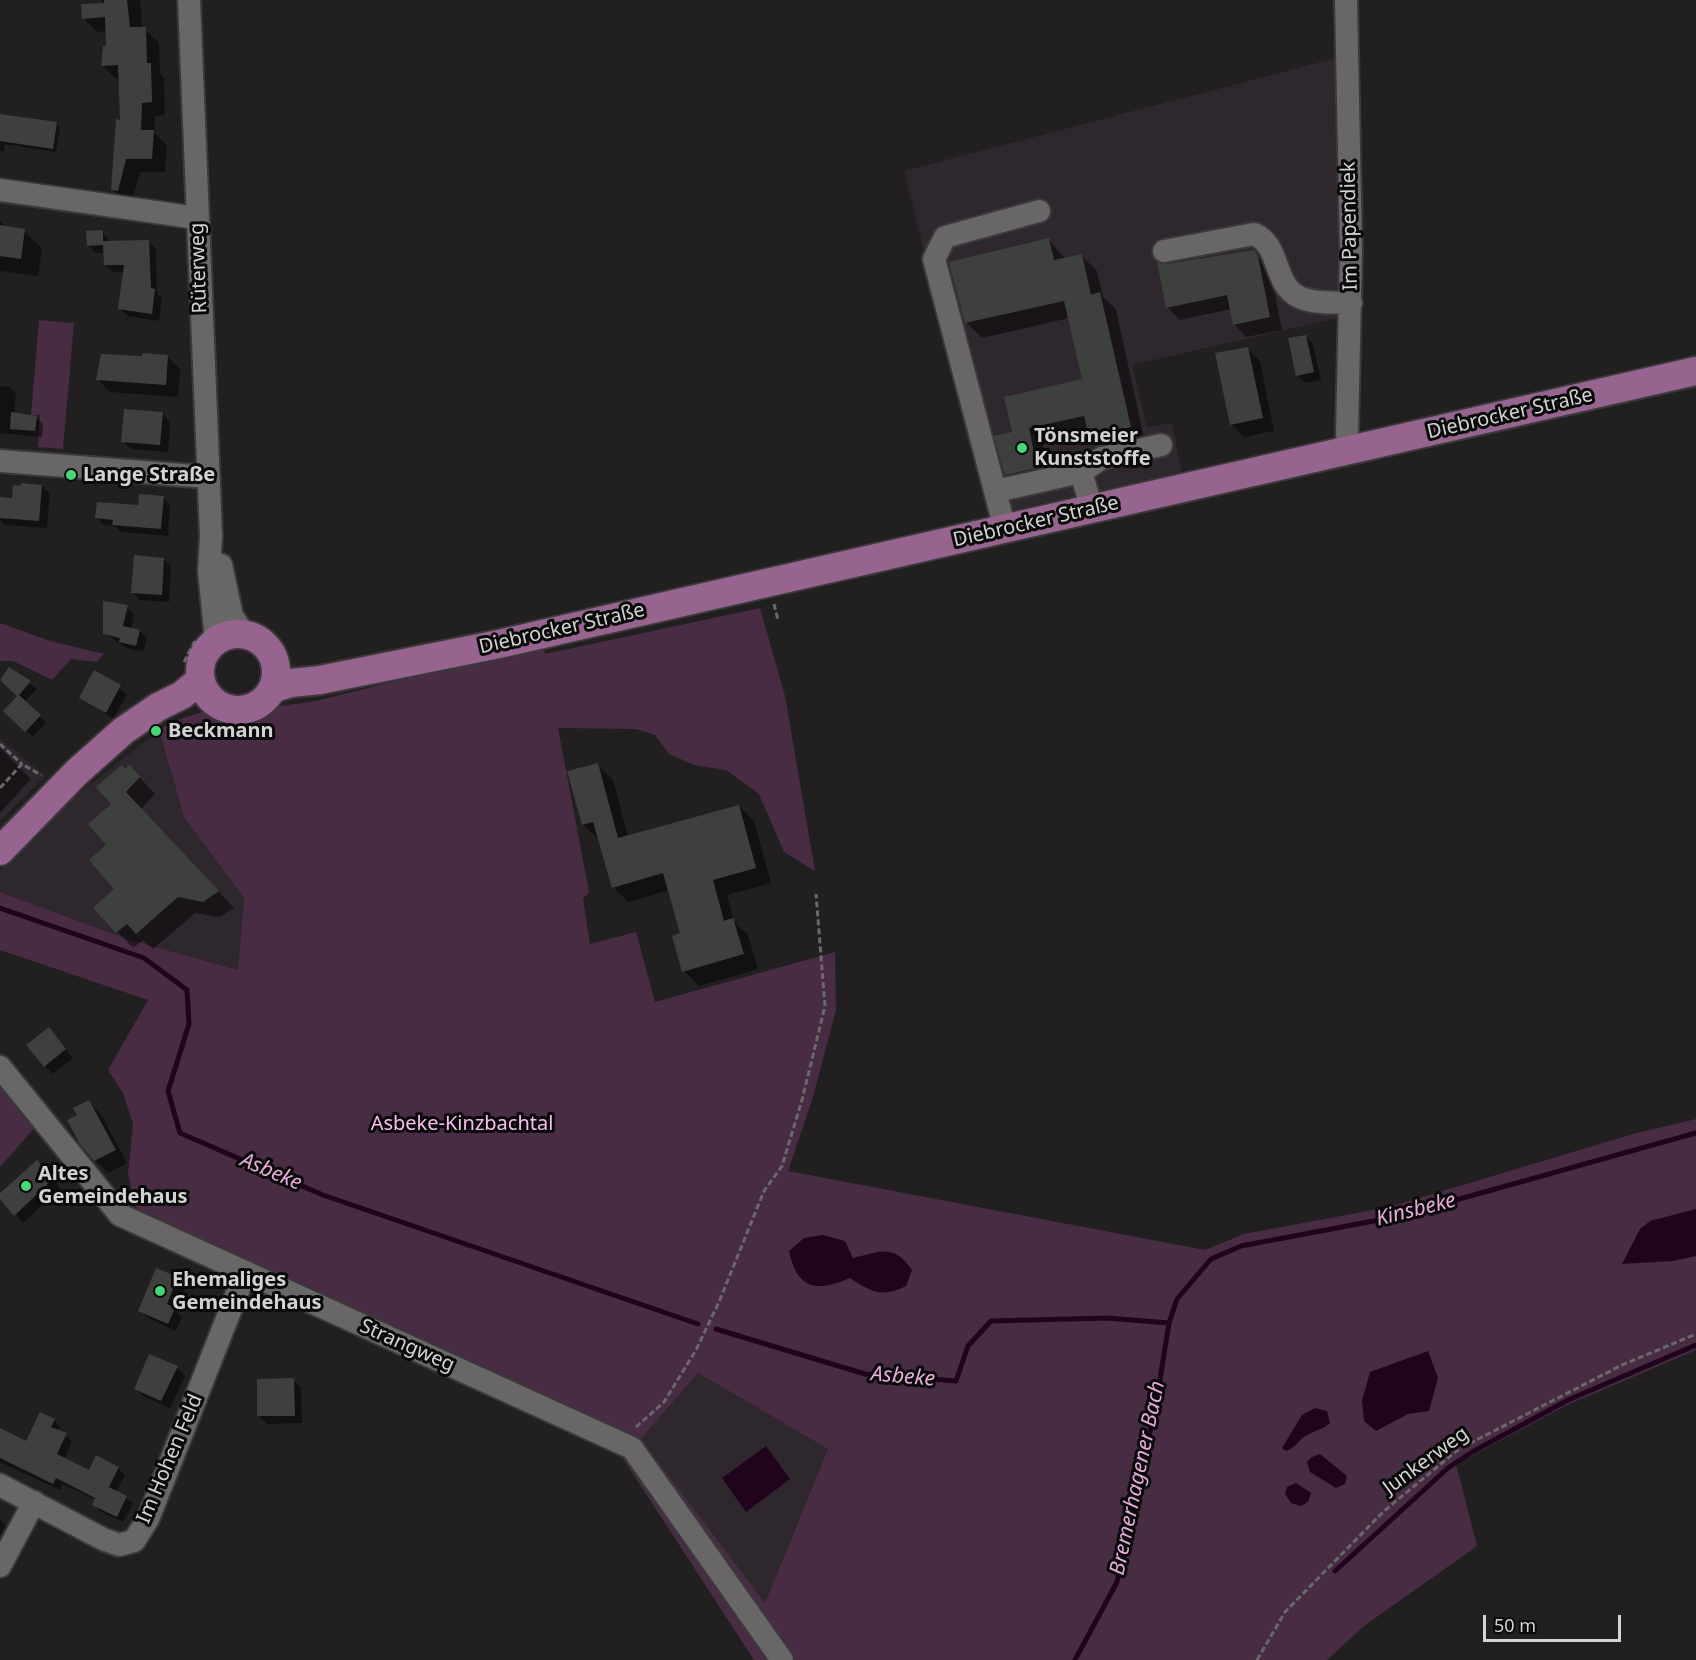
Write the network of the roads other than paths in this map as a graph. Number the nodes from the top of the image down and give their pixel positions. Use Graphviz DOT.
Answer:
graph roads {
  1 [pos="189,0"];
  2 [pos="1346,0"];
  3 [pos="0,190"];
  4 [pos="1039,211"];
  5 [pos="197,219"];
  6 [pos="1164,251"];
  7 [pos="1351,303"];
  8 [pos="1696,371"];
  9 [pos="1161,446"];
  10 [pos="1351,451"];
  11 [pos="0,461"];
  12 [pos="1081,472"];
  13 [pos="208,477"];
  14 [pos="996,491"];
  15 [pos="1092,509"];
  16 [pos="1005,529"];
  17 [pos="211,535"];
  18 [pos="244,634"];
  19 [pos="216,640"];
  20 [pos="274,661"];
  21 [pos="374,668"];
  22 [pos="206,689"];
  23 [pos="272,689"];
  24 [pos="0,851"];
  25 [pos="0,1067"];
  26 [pos="245,1273"];
  27 [pos="0,1485"];
  28 [pos="34,1502"];
  29 [pos="0,1566"];
  30 [pos="782,1660"];
  1 -- 5 [label="street, Rüterweg"];
  2 -- 7 [label="street, Im Papendiek"];
  3 -- 5 [label="street"];
  4 -- 14 [label="street"];
  5 -- 13 [label="street, Rüterweg"];
  6 -- 7 [label="street"];
  7 -- 10 [label="street, Im Papendiek"];
  8 -- 10 [label="main road, Diebrocker Straße"];
  9 -- 12 [label="street"];
  10 -- 15 [label="main road, Diebrocker Straße"];
  11 -- 13 [label="street"];
  12 -- 14 [label="street"];
  12 -- 15 [label="street"];
  13 -- 17 [label="street, Rüterweg"];
  14 -- 16 [label="street"];
  15 -- 16 [label="main road, Diebrocker Straße"];
  16 -- 21 [label="main road, Diebrocker Straße"];
  17 -- 18 [label="street, Rüterweg"];
  17 -- 19 [label="street, Rüterweg"];
  18 -- 19 [label="main road"];
  18 -- 20 [label="main road"];
  19 -- 22 [label="main road"];
  20 -- 21 [label="main road, Diebrocker Straße"];
  20 -- 23 [label="main road"];
  21 -- 23 [label="main road, Diebrocker Straße"];
  22 -- 23 [label="main road"];
  22 -- 24 [label="main road"];
  25 -- 26 [label="street, Strangweg"];
  26 -- 28 [label="street, Im Hohen Feld"];
  26 -- 30 [label="street, Strangweg"];
  27 -- 28 [label="street, Im Hohen Feld"];
  28 -- 29 [label="street"];
}
